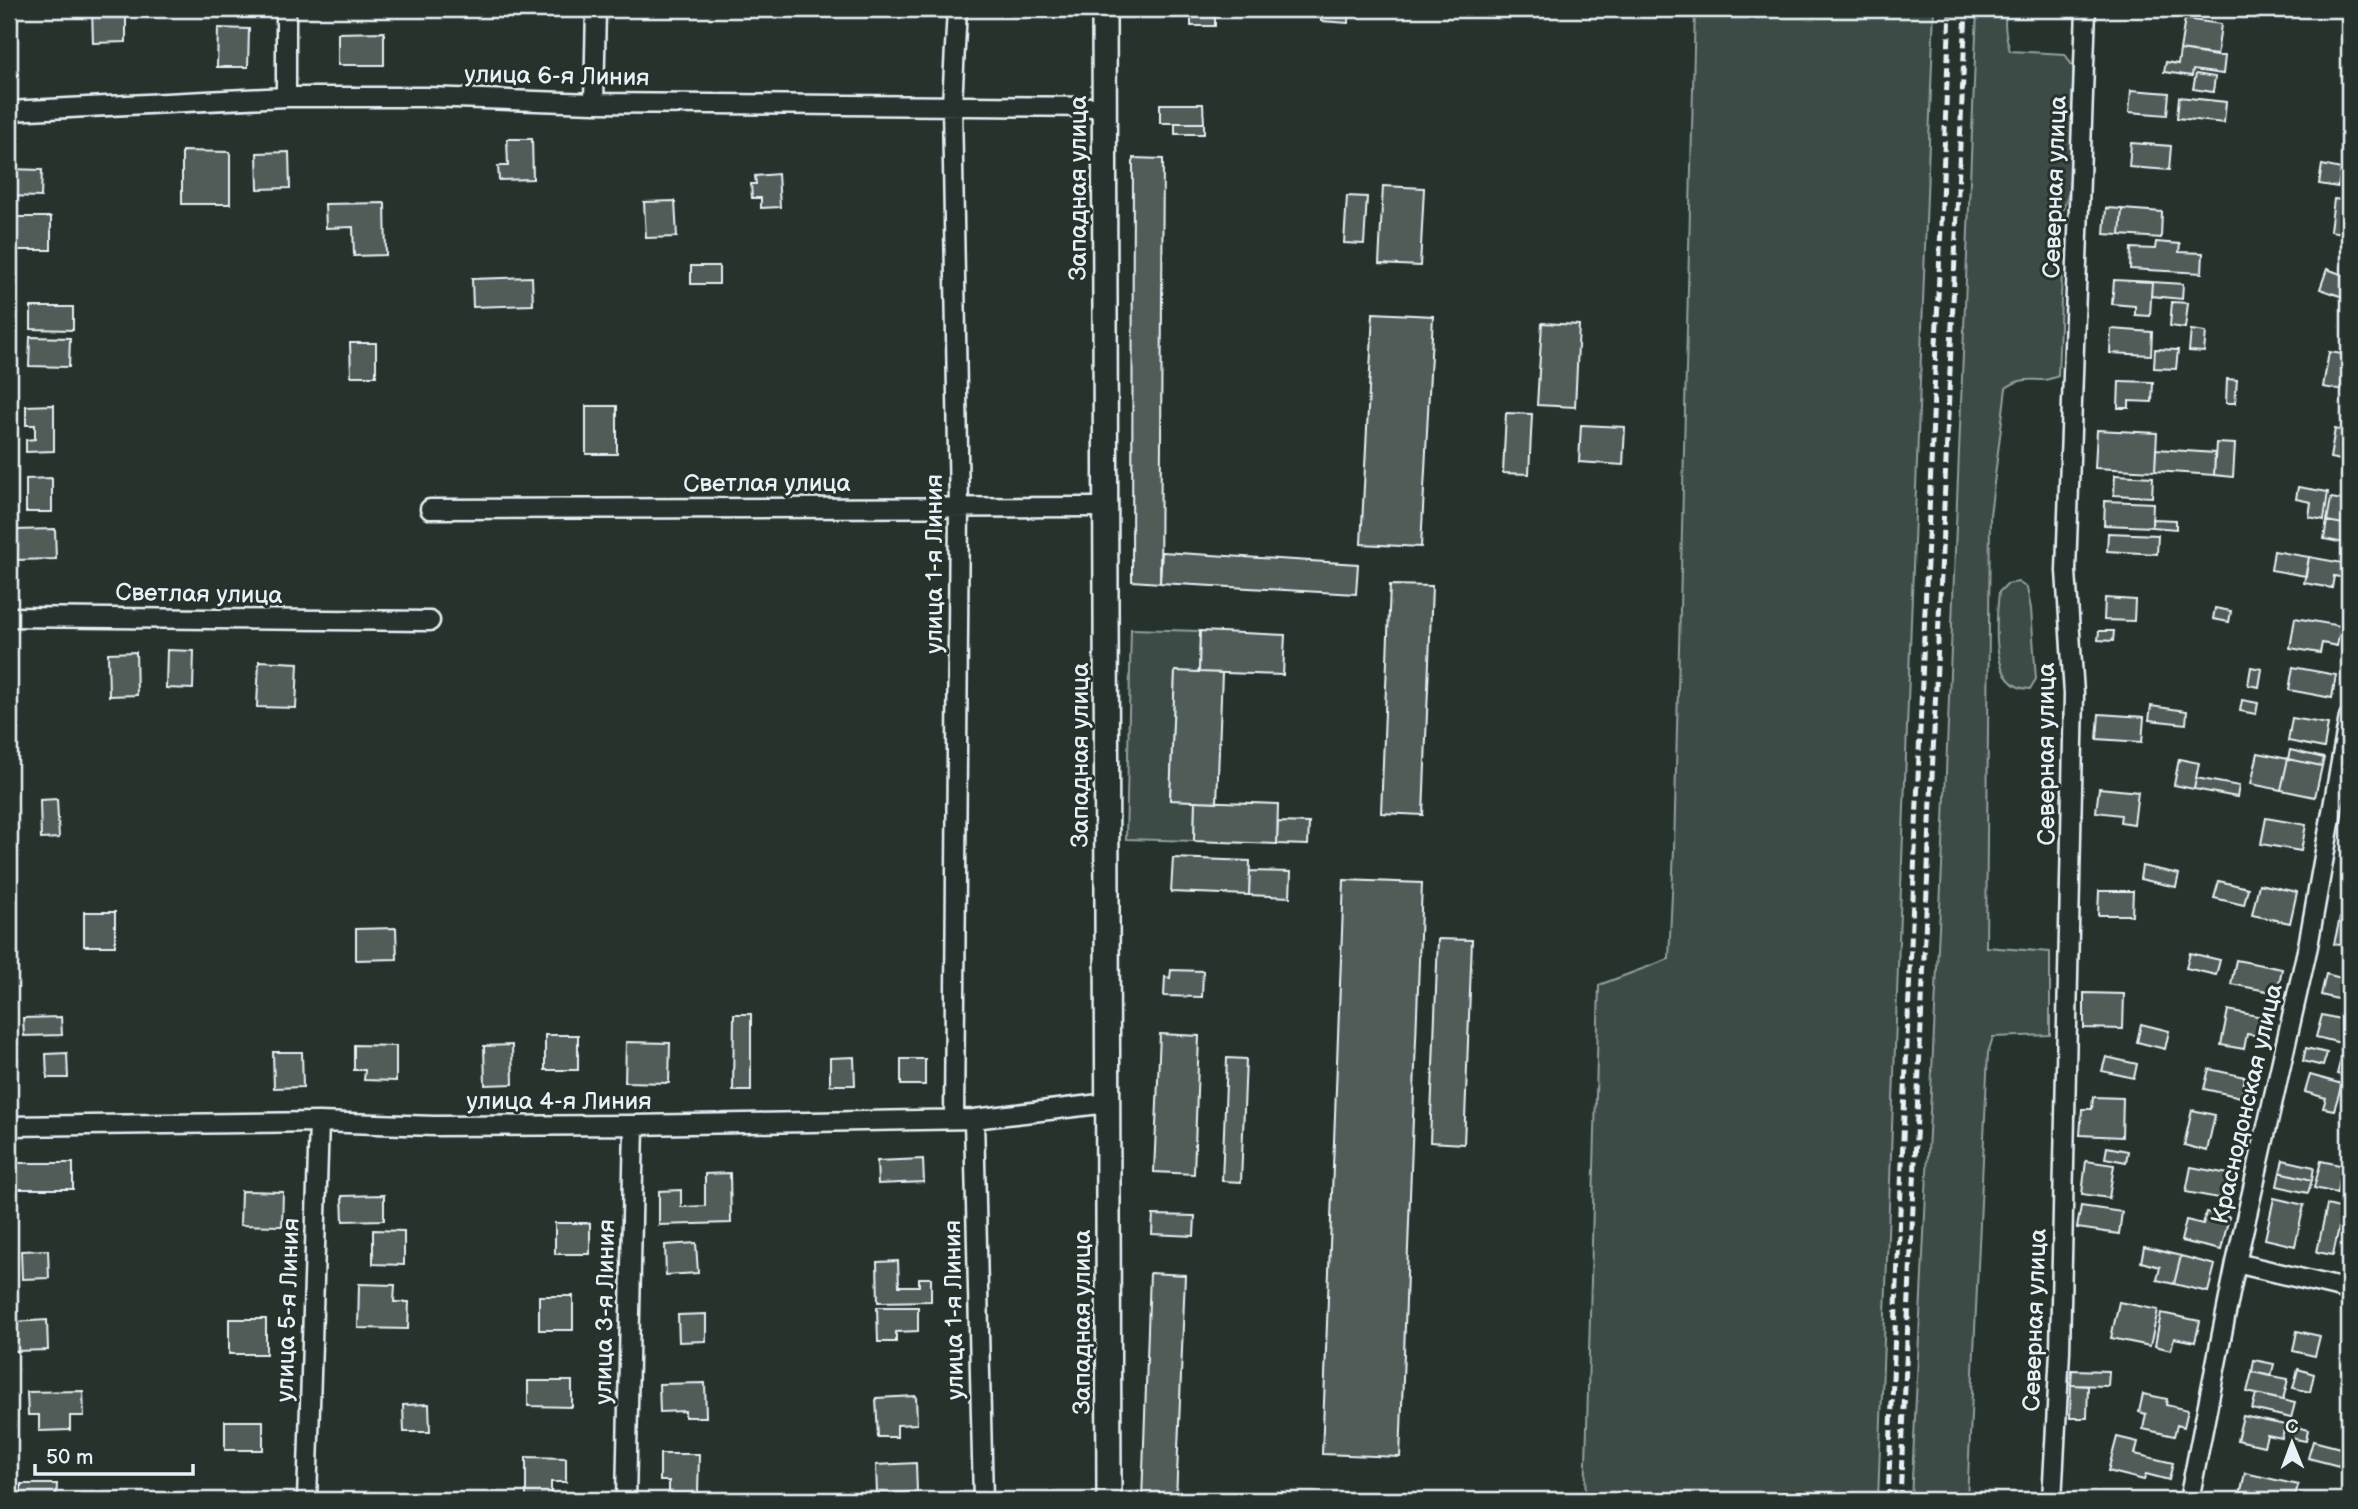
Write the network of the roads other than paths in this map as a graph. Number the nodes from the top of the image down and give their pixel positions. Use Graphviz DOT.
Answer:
graph roads {
  1 [pos="286,9"];
  2 [pos="596,9"];
  3 [pos="957,9"];
  4 [pos="1104,9"];
  5 [pos="2086,9"];
  6 [pos="286,97"];
  7 [pos="594,103"];
  8 [pos="952,105"];
  9 [pos="1104,107"];
  10 [pos="9,111"];
  11 [pos="959,507"];
  12 [pos="1105,507"];
  13 [pos="430,509"];
  14 [pos="9,617"];
  15 [pos="430,621"];
  16 [pos="2349,717"];
  17 [pos="1108,1103"];
  18 [pos="954,1119"];
  19 [pos="974,1119"];
  20 [pos="319,1122"];
  21 [pos="634,1125"];
  22 [pos="9,1126"];
  23 [pos="2236,1263"];
  24 [pos="2349,1290"];
  25 [pos="307,1500"];
  26 [pos="626,1500"];
  27 [pos="983,1500"];
  28 [pos="1109,1500"];
  29 [pos="2052,1500"];
  30 [pos="2189,1500"];
  1 -- 6 [label="street"];
  2 -- 7 [label="street"];
  3 -- 8 [label="street, улица 1-я Линия"];
  4 -- 9 [label="street, Западная улица"];
  5 -- 29 [label="street, Северная улица"];
  6 -- 7 [label="street, улица 6-я Линия"];
  6 -- 10 [label="street, улица 6-я Линия"];
  7 -- 8 [label="street, улица 6-я Линия"];
  8 -- 9 [label="street, улица 6-я Линия"];
  8 -- 11 [label="street, улица 1-я Линия"];
  9 -- 12 [label="street, Западная улица"];
  11 -- 12 [label="street, Светлая улица"];
  11 -- 13 [label="street, Светлая улица"];
  11 -- 18 [label="street, улица 1-я Линия"];
  12 -- 17 [label="street, Западная улица"];
  14 -- 15 [label="street, Светлая улица"];
  16 -- 23 [label="street, Краснодонская улица"];
  17 -- 19 [label="street, улица 4-я Линия"];
  17 -- 28 [label="street, Западная улица"];
  18 -- 19 [label="street, улица 4-я Линия"];
  18 -- 21 [label="street, улица 4-я Линия"];
  19 -- 27 [label="street, улица 1-я Линия"];
  20 -- 21 [label="street, улица 4-я Линия"];
  20 -- 22 [label="street, улица 4-я Линия"];
  20 -- 25 [label="street, улица 5-я Линия"];
  21 -- 26 [label="street, улица 3-я Линия"];
  23 -- 24 [label="street"];
  23 -- 30 [label="street, Краснодонская улица"];
}
